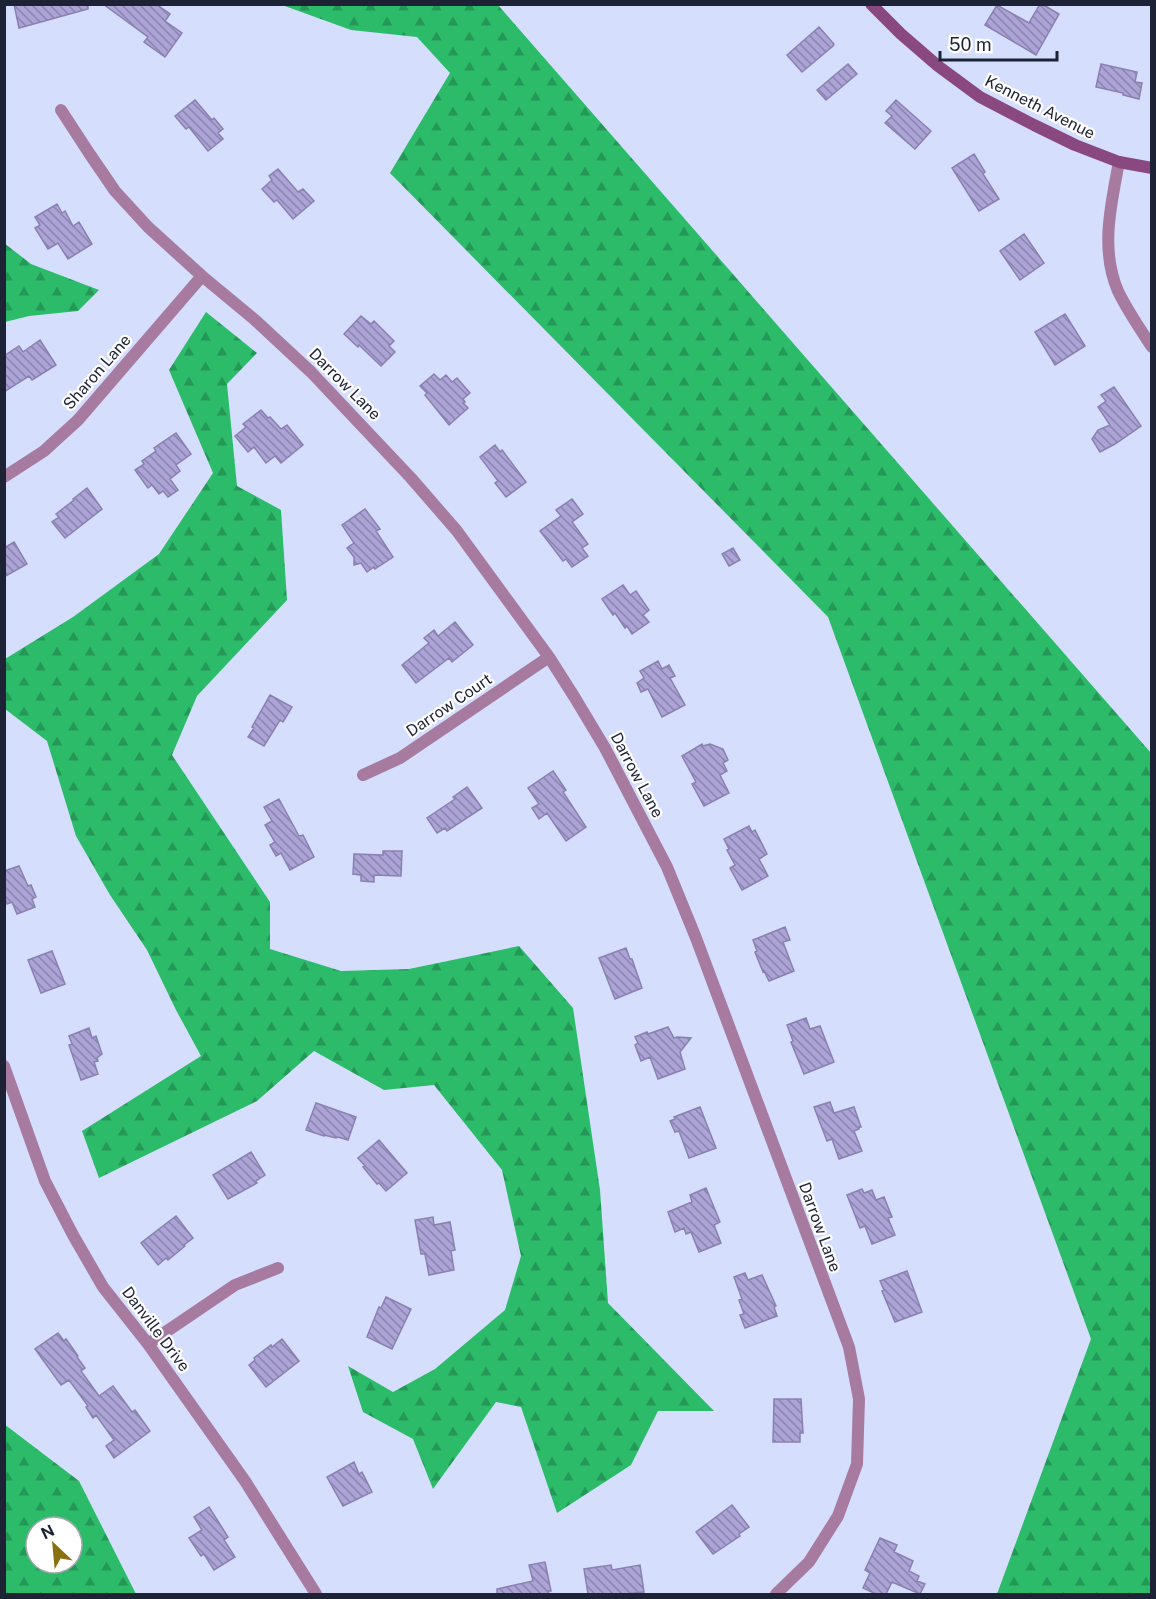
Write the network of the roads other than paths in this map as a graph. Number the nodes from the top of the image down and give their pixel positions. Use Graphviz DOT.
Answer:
graph roads {
  1 [pos="871,4"];
  2 [pos="61,110"];
  3 [pos="1119,162"];
  4 [pos="1152,168"];
  5 [pos="202,276"];
  6 [pos="1152,347"];
  7 [pos="4,477"];
  8 [pos="549,657"];
  9 [pos="363,775"];
  10 [pos="4,1066"];
  11 [pos="278,1268"];
  12 [pos="148,1344"];
  13 [pos="316,1594"];
  14 [pos="776,1594"];
  1 -- 3 [label="street, Kenneth Avenue"];
  2 -- 5 [label="street, Darrow Lane"];
  3 -- 4 [label="street, Kenneth Avenue"];
  3 -- 6 [label="street"];
  5 -- 7 [label="street, Sharon Lane"];
  5 -- 8 [label="street, Darrow Lane"];
  8 -- 9 [label="street, Darrow Court"];
  8 -- 14 [label="street, Darrow Lane"];
  10 -- 12 [label="street, Danville Drive"];
  11 -- 12 [label="street"];
  12 -- 13 [label="street, Danville Drive"];
}
